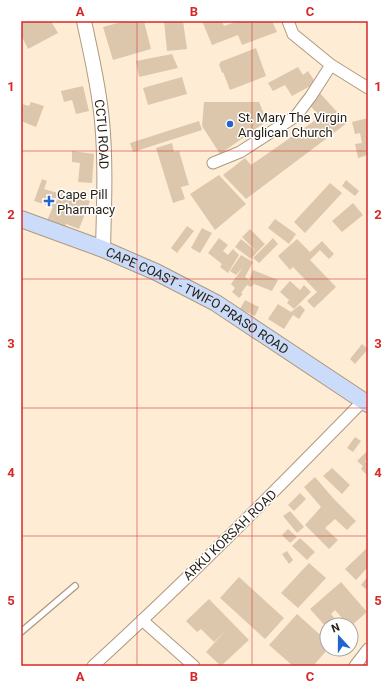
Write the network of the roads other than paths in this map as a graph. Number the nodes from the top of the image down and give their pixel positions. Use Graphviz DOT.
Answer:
graph roads {
  1 [pos="84,21"];
  2 [pos="288,21"];
  3 [pos="330,65"];
  4 [pos="368,88"];
  5 [pos="213,164"];
  6 [pos="21,219"];
  7 [pos="104,250"];
  8 [pos="366,403"];
  9 [pos="75,586"];
  10 [pos="142,620"];
  11 [pos="21,632"];
  12 [pos="368,649"];
  13 [pos="93,666"];
  14 [pos="194,666"];
  15 [pos="355,666"];
  1 -- 7 [label="street, CCTU ROAD"];
  2 -- 3 [label="street"];
  3 -- 4 [label="street"];
  3 -- 5 [label="street"];
  6 -- 7 [label="main road, CAPE COAST - TWIFO PRASO ROAD"];
  7 -- 8 [label="main road, CAPE COAST - TWIFO PRASO ROAD"];
  8 -- 10 [label="street, ARKU KORSAH ROAD"];
  9 -- 11 [label="lane"];
  10 -- 13 [label="street, ARKU KORSAH ROAD"];
  10 -- 14 [label="street"];
  12 -- 15 [label="street"];
}
